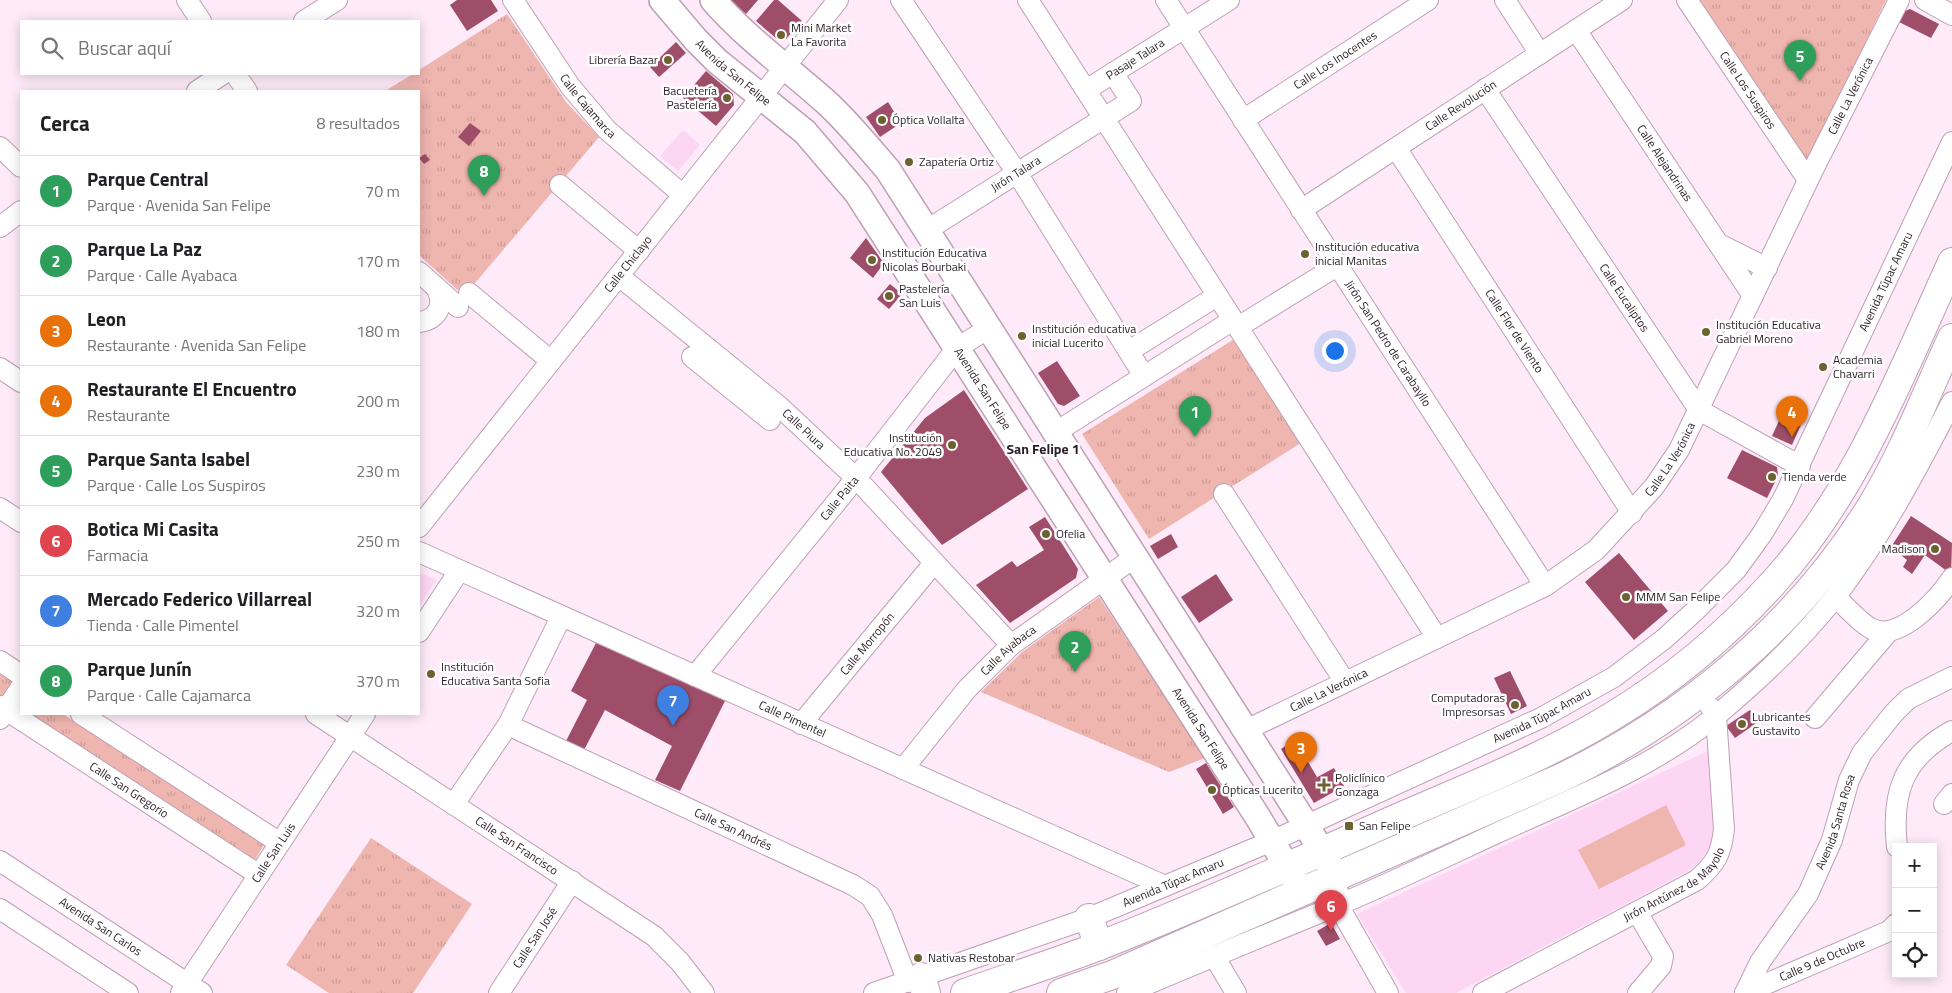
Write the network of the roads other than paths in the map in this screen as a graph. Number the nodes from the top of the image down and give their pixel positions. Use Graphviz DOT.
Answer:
graph roads {
  1 [pos="187,0"];
  2 [pos="337,0"];
  3 [pos="513,0"];
  4 [pos="662,0"];
  5 [pos="713,0"];
  6 [pos="838,0"];
  7 [pos="901,0"];
  8 [pos="1028,0"];
  9 [pos="1166,0"];
  10 [pos="1228,0"];
  11 [pos="1428,0"];
  12 [pos="1505,0"];
  13 [pos="1622,0"];
  14 [pos="1688,0"];
  15 [pos="1899,0"];
  16 [pos="1925,0"];
  17 [pos="1952,15"];
  18 [pos="200,20"];
  19 [pos="306,20"];
  20 [pos="1184,28"];
  21 [pos="1576,30"];
  22 [pos="1540,54"];
  23 [pos="784,67"];
  24 [pos="1113,73"];
  25 [pos="221,75"];
  26 [pos="236,75"];
  27 [pos="1485,89"];
  28 [pos="199,90"];
  29 [pos="246,90"];
  30 [pos="1086,90"];
  31 [pos="761,97"];
  32 [pos="1104,118"];
  33 [pos="1243,120"];
  34 [pos="1952,142"];
  35 [pos="0,146"];
  36 [pos="1396,148"];
  37 [pos="20,166"];
  38 [pos="1017,173"];
  39 [pos="1808,180"];
  40 [pos="560,185"];
  41 [pos="683,195"];
  42 [pos="1301,210"];
  43 [pos="20,212"];
  44 [pos="0,227"];
  45 [pos="927,230"];
  46 [pos="1716,243"];
  47 [pos="639,251"];
  48 [pos="1952,262"];
  49 [pos="1337,266"];
  50 [pos="1767,268"];
  51 [pos="420,273"];
  52 [pos="619,276"];
  53 [pos="435,286"];
  54 [pos="1217,296"];
  55 [pos="1753,296"];
  56 [pos="420,322"];
  57 [pos="1235,323"];
  58 [pos="990,328"];
  59 [pos="1952,338"];
  60 [pos="957,348"];
  61 [pos="697,351"];
  62 [pos="1128,351"];
  63 [pos="551,361"];
  64 [pos="0,368"];
  65 [pos="1144,376"];
  66 [pos="20,381"];
  67 [pos="1952,402"];
  68 [pos="1699,410"];
  69 [pos="770,420"];
  70 [pos="1056,432"];
  71 [pos="1800,466"];
  72 [pos="856,478"];
  73 [pos="1224,494"];
  74 [pos="0,508"];
  75 [pos="1881,510"];
  76 [pos="1632,513"];
  77 [pos="20,521"];
  78 [pos="420,526"];
  79 [pos="420,553"];
  80 [pos="1135,557"];
  81 [pos="934,563"];
  82 [pos="459,571"];
  83 [pos="1104,578"];
  84 [pos="1952,578"];
  85 [pos="1545,586"];
  86 [pos="1835,597"];
  87 [pos="561,616"];
  88 [pos="420,630"];
  89 [pos="1890,631"];
  90 [pos="1437,638"];
  91 [pos="1011,645"];
  92 [pos="0,661"];
  93 [pos="20,674"];
  94 [pos="695,676"];
  95 [pos="1952,677"];
  96 [pos="1345,682"];
  97 [pos="20,687"];
  98 [pos="1708,705"];
  99 [pos="2,711"];
  100 [pos="83,715"];
  101 [pos="318,715"];
  102 [pos="364,715"];
  103 [pos="1815,718"];
  104 [pos="801,724"];
  105 [pos="508,725"];
  106 [pos="1246,730"];
  107 [pos="1952,731"];
  108 [pos="350,736"];
  109 [pos="903,769"];
  110 [pos="454,804"];
  111 [pos="1306,825"];
  112 [pos="1272,841"];
  113 [pos="280,843"];
  114 [pos="1897,843"];
  115 [pos="1322,851"];
  116 [pos="0,860"];
  117 [pos="1287,866"];
  118 [pos="259,875"];
  119 [pos="1337,877"];
  120 [pos="572,881"];
  121 [pos="1165,886"];
  122 [pos="1302,893"];
  123 [pos="1338,905"];
  124 [pos="0,909"];
  125 [pos="1637,912"];
  126 [pos="1089,918"];
  127 [pos="1892,927"];
  128 [pos="1099,946"];
  129 [pos="1214,956"];
  130 [pos="919,984"];
  131 [pos="190,990"];
  132 [pos="128,993"];
  133 [pos="499,993"];
  134 [pos="704,993"];
  135 [pos="874,993"];
  136 [pos="965,993"];
  137 [pos="1061,993"];
  138 [pos="1127,993"];
  139 [pos="1236,993"];
  140 [pos="1388,993"];
  141 [pos="1483,993"];
  142 [pos="1638,993"];
  143 [pos="1745,993"];
  1 -- 18 [label="street"];
  2 -- 19 [label="street"];
  3 -- 41 [label="street, Calle Cajamarca"];
  4 -- 31 [label="main road, Avenida San Felipe"];
  5 -- 23 [label="main road"];
  6 -- 23 [label="street, Calle Chiclayo"];
  7 -- 38 [label="street"];
  8 -- 30 [label="street"];
  9 -- 20 [label="street, Jirón San Pedro de Carabayllo"];
  10 -- 20 [label="street, Pasaje Talara"];
  11 -- 33 [label="street, Calle Los Inocentes"];
  12 -- 22 [label="street"];
  13 -- 21 [label="street, Calle Revolución"];
  14 -- 39 [label="street, Calle Los Suspiros"];
  15 -- 39 [label="street, Calle La Verónica"];
  16 -- 17 [label="street"];
  20 -- 24 [label="street, Pasaje Talara"];
  20 -- 33 [label="street, Jirón San Pedro de Carabayllo"];
  21 -- 22 [label="street, Calle Revolución"];
  21 -- 46 [label="street, Calle Alejandrinas"];
  22 -- 27 [label="street, Calle Revolución"];
  23 -- 31 [label="street, Calle Chiclayo"];
  23 -- 45 [label="main road"];
  24 -- 30 [label="street, Pasaje Talara"];
  24 -- 32 [label="street, Jirón Talara"];
  25 -- 28 [label="street"];
  26 -- 29 [label="street"];
  27 -- 36 [label="street, Calle Revolución"];
  27 -- 68 [label="street, Calle Eucaliptos"];
  30 -- 32 [label="street"];
  31 -- 41 [label="street, Calle Chiclayo"];
  31 -- 60 [label="main road, Avenida San Felipe"];
  32 -- 38 [label="street, Jirón Talara"];
  32 -- 54 [label="street"];
  33 -- 42 [label="street, Jirón San Pedro de Carabayllo"];
  34 -- 71 [label="street, Avenida Túpac Amaru"];
  35 -- 37 [label="street"];
  36 -- 42 [label="street, Calle Revolución"];
  36 -- 76 [label="street, Calle Flor de Viento"];
  38 -- 45 [label="street, Jirón Talara"];
  38 -- 62 [label="street"];
  39 -- 50 [label="street, Calle La Verónica"];
  40 -- 47 [label="street"];
  41 -- 47 [label="street, Calle Chiclayo"];
  42 -- 49 [label="street, Jirón San Pedro de Carabayllo"];
  43 -- 44 [label="street"];
  45 -- 58 [label="main road"];
  46 -- 50 [label="street"];
  46 -- 55 [label="street, Calle Alejandrinas"];
  47 -- 52 [label="street, Calle Chiclayo"];
  48 -- 115 [label="highway"];
  49 -- 57 [label="street"];
  49 -- 85 [label="street, Jirón San Pedro de Carabayllo"];
  50 -- 55 [label="street, Calle La Verónica"];
  51 -- 53 [label="street"];
  52 -- 61 [label="street, Calle Piura"];
  52 -- 63 [label="street, Calle Chiclayo"];
  53 -- 56 [label="street"];
  53 -- 63 [label="street"];
  54 -- 57 [label="street"];
  54 -- 62 [label="street"];
  55 -- 68 [label="street, Calle La Verónica"];
  57 -- 65 [label="street"];
  57 -- 90 [label="street"];
  58 -- 60 [label="street, Calle Paita"];
  58 -- 70 [label="main road"];
  59 -- 75 [label="highway"];
  60 -- 72 [label="street, Calle Paita"];
  60 -- 83 [label="main road, Avenida San Felipe"];
  61 -- 69 [label="street"];
  61 -- 72 [label="street, Calle Piura"];
  62 -- 65 [label="street"];
  63 -- 78 [label="street, Calle Chiclayo"];
  64 -- 66 [label="street"];
  65 -- 70 [label="street"];
  67 -- 75 [label="street"];
  68 -- 71 [label="street, Calle Eucaliptos"];
  68 -- 76 [label="street, Calle La Verónica"];
  70 -- 80 [label="main road"];
  71 -- 111 [label="street, Avenida Túpac Amaru"];
  72 -- 81 [label="street, Calle Piura"];
  72 -- 94 [label="street, Calle Paita"];
  73 -- 96 [label="street"];
  74 -- 77 [label="street"];
  75 -- 86 [label="street"];
  75 -- 98 [label="highway"];
  76 -- 85 [label="street, Calle La Verónica"];
  79 -- 82 [label="street, Calle Pimentel"];
  80 -- 83 [label="street, Calle Ayabaca"];
  80 -- 106 [label="main road"];
  81 -- 91 [label="street, Calle Piura"];
  81 -- 104 [label="street, Calle Morropón"];
  82 -- 87 [label="street, Calle Pimentel"];
  82 -- 88 [label="street"];
  83 -- 91 [label="street, Calle Ayabaca"];
  83 -- 112 [label="main road, Avenida San Felipe"];
  84 -- 89 [label="street"];
  85 -- 90 [label="street, Calle La Verónica"];
  86 -- 89 [label="street"];
  86 -- 98 [label="street"];
  87 -- 94 [label="street, Calle Pimentel"];
  87 -- 105 [label="street"];
  89 -- 103 [label="street"];
  90 -- 96 [label="street, Calle La Verónica"];
  91 -- 109 [label="street, Calle Ayabaca"];
  92 -- 93 [label="street"];
  94 -- 104 [label="street, Calle Pimentel"];
  95 -- 143 [label="street, Avenida Santa Rosa"];
  96 -- 106 [label="street, Calle La Verónica"];
  97 -- 99 [label="street"];
  98 -- 119 [label="highway"];
  98 -- 123 [label="street"];
  98 -- 125 [label="street, Jirón Antúnez de Mayolo"];
  99 -- 118 [label="street, Calle San Gregorio"];
  100 -- 113 [label="street"];
  101 -- 108 [label="street, Calle San Francisco"];
  102 -- 108 [label="street, Calle San Luis"];
  104 -- 109 [label="street, Calle Pimentel"];
  105 -- 110 [label="street"];
  105 -- 130 [label="street, Calle San Andrés"];
  106 -- 111 [label="main road"];
  107 -- 114 [label="street"];
  108 -- 110 [label="street, Calle San Francisco"];
  108 -- 113 [label="street, Calle San Luis"];
  109 -- 121 [label="street, Calle Pimentel"];
  110 -- 120 [label="street, Calle San Francisco"];
  111 -- 112 [label="street, Avenida Túpac Amaru"];
  111 -- 115 [label="main road"];
  112 -- 117 [label="main road, Avenida San Felipe"];
  112 -- 121 [label="street, Avenida Túpac Amaru"];
  113 -- 118 [label="street, Calle San Luis"];
  115 -- 117 [label="highway"];
  115 -- 119 [label="main road"];
  116 -- 131 [label="street, Avenida San Carlos"];
  117 -- 122 [label="main road, Avenida San Felipe"];
  117 -- 128 [label="highway"];
  118 -- 131 [label="street, Calle San Luis"];
  119 -- 122 [label="highway"];
  119 -- 123 [label="street"];
  120 -- 133 [label="street, Calle San José"];
  120 -- 134 [label="street, Calle San Francisco"];
  121 -- 126 [label="street, Avenida Túpac Amaru"];
  122 -- 123 [label="street"];
  122 -- 137 [label="highway"];
  123 -- 129 [label="street"];
  123 -- 140 [label="street"];
  124 -- 132 [label="street"];
  125 -- 141 [label="street, Jirón Antúnez de Mayolo"];
  125 -- 142 [label="street"];
  126 -- 128 [label="highway"];
  126 -- 130 [label="street, Avenida Túpac Amaru"];
  127 -- 143 [label="street, Calle 9 de Octubre"];
  128 -- 136 [label="highway"];
  129 -- 138 [label="street"];
  129 -- 139 [label="street"];
  130 -- 135 [label="street, Avenida Túpac Amaru"];
}
